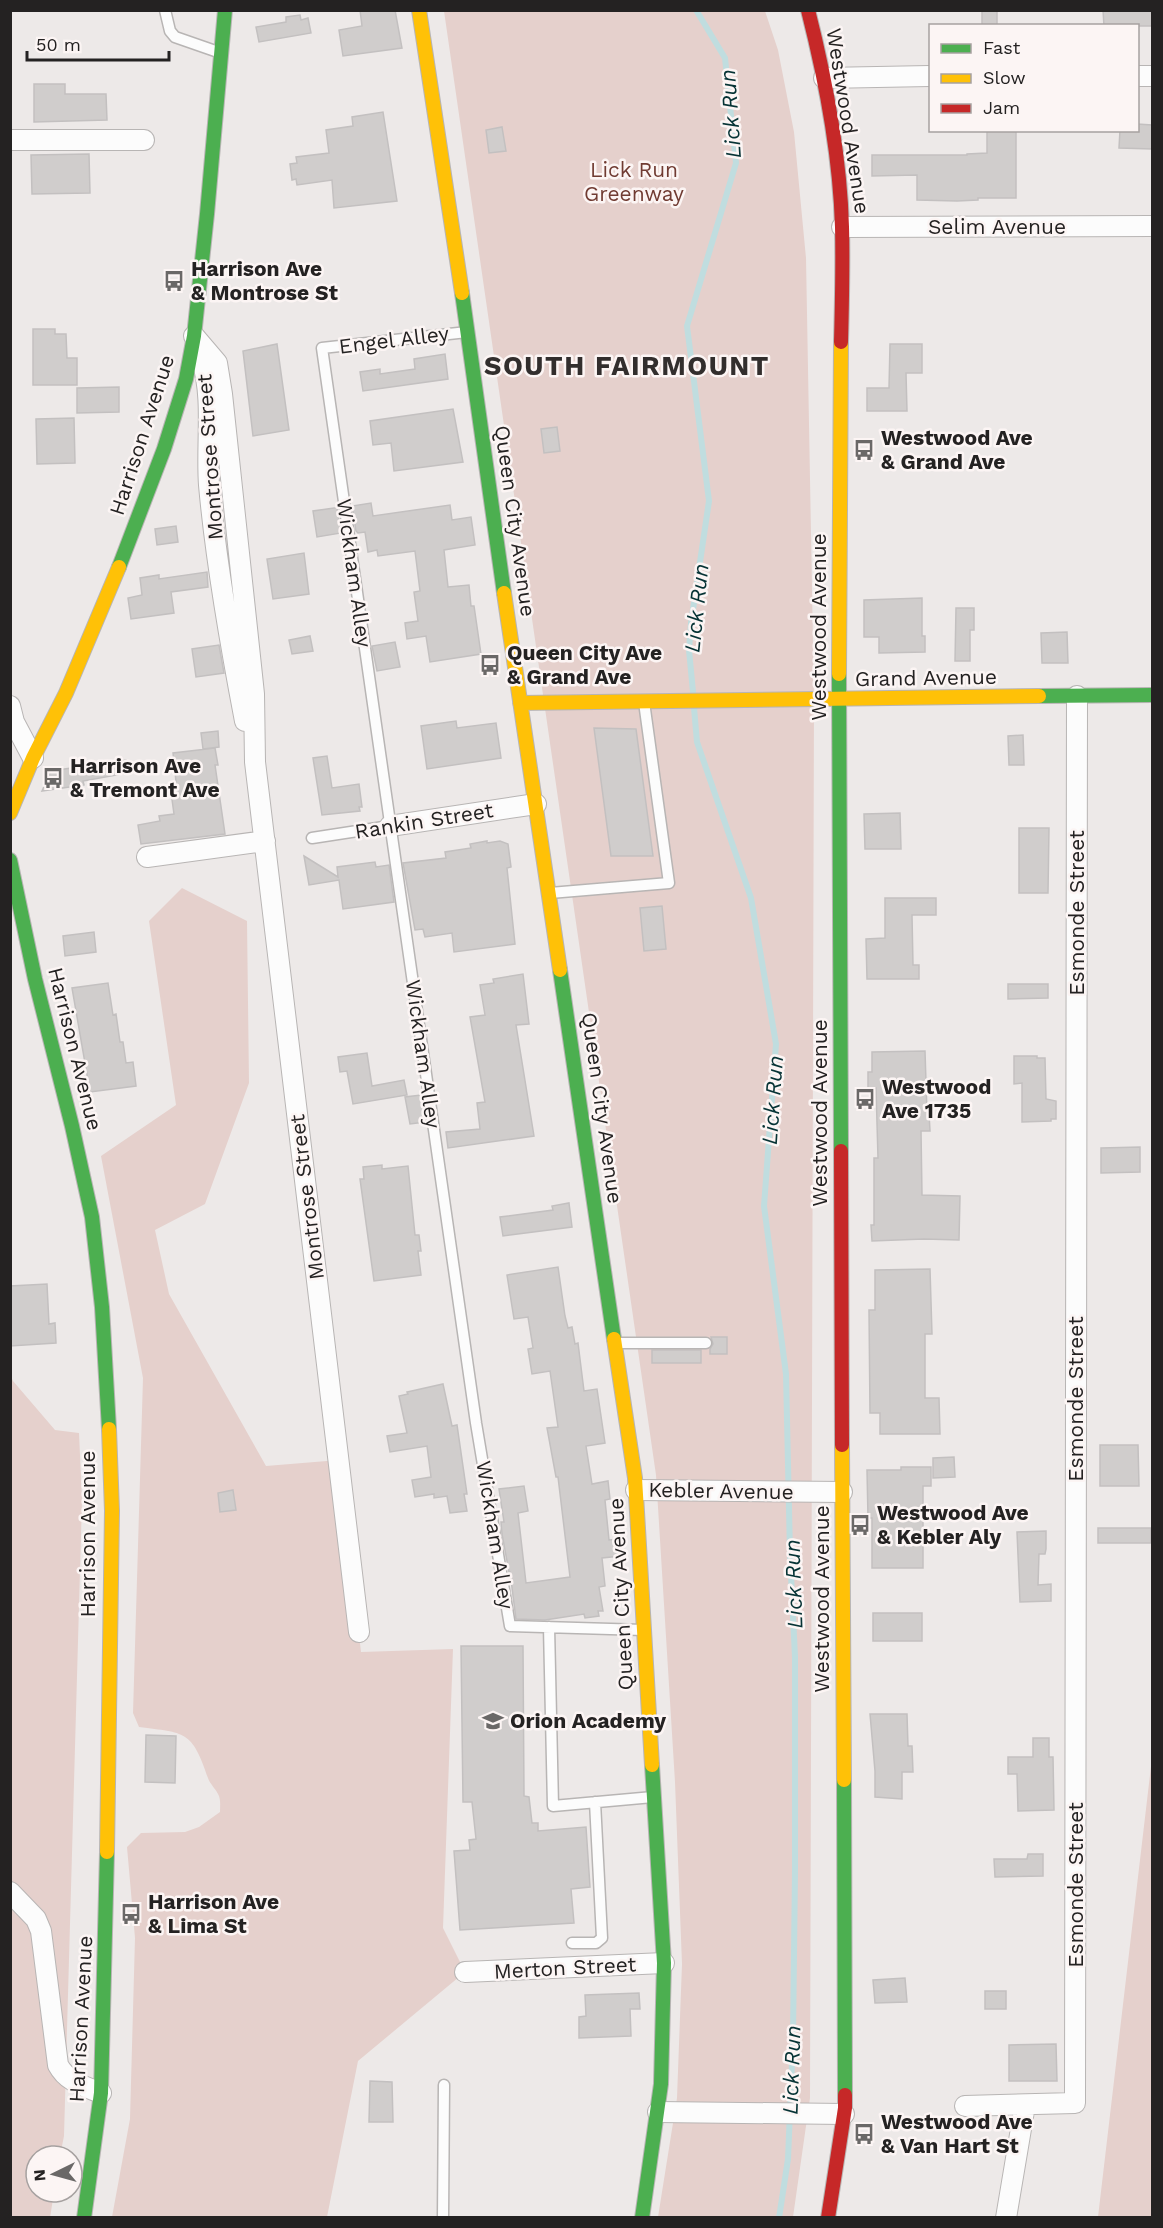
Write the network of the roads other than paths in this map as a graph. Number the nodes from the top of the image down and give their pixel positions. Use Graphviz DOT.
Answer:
graph roads {
  1 [pos="165,10"];
  2 [pos="225,10"];
  3 [pos="419,10"];
  4 [pos="808,10"];
  5 [pos="221,54"];
  6 [pos="929,76"];
  7 [pos="824,78"];
  8 [pos="144,140"];
  9 [pos="10,141"];
  10 [pos="1152,226"];
  11 [pos="842,227"];
  12 [pos="467,332"];
  13 [pos="194,336"];
  14 [pos="322,348"];
  15 [pos="1152,695"];
  16 [pos="1077,696"];
  17 [pos="839,700"];
  18 [pos="644,702"];
  19 [pos="520,703"];
  20 [pos="10,706"];
  21 [pos="33,758"];
  22 [pos="536,804"];
  23 [pos="10,813"];
  24 [pos="390,826"];
  25 [pos="312,838"];
  26 [pos="265,841"];
  27 [pos="147,857"];
  28 [pos="10,860"];
  29 [pos="549,893"];
  30 [pos="615,1343"];
  31 [pos="706,1343"];
  32 [pos="636,1490"];
  33 [pos="843,1492"];
  34 [pos="549,1627"];
  35 [pos="644,1630"];
  36 [pos="359,1632"];
  37 [pos="654,1797"];
  38 [pos="595,1802"];
  39 [pos="10,1892"];
  40 [pos="572,1943"];
  41 [pos="664,1964"];
  42 [pos="465,1972"];
  43 [pos="444,2085"];
  44 [pos="101,2092"];
  45 [pos="1025,2104"];
  46 [pos="965,2106"];
  47 [pos="658,2112"];
  48 [pos="844,2114"];
  49 [pos="84,2217"];
  50 [pos="443,2217"];
  51 [pos="642,2217"];
  52 [pos="828,2217"];
  53 [pos="1006,2217"];
  1 -- 5 [label="lane"];
  2 -- 5 [label="main road, Harrison Avenue"];
  3 -- 12 [label="main road, Queen City Avenue"];
  4 -- 7 [label="main road, Westwood Avenue"];
  5 -- 13 [label="main road, Harrison Avenue"];
  6 -- 7 [label="street"];
  7 -- 11 [label="main road, Westwood Avenue"];
  8 -- 9 [label="street"];
  10 -- 11 [label="street, Selim Avenue"];
  11 -- 17 [label="main road, Westwood Avenue"];
  12 -- 14 [label="lane, Engel Alley"];
  12 -- 19 [label="main road, Queen City Avenue"];
  13 -- 21 [label="main road, Harrison Avenue"];
  13 -- 26 [label="street, Montrose Street"];
  14 -- 24 [label="lane, Wickham Alley"];
  15 -- 16 [label="main road, Grand Avenue"];
  16 -- 17 [label="main road, Grand Avenue"];
  16 -- 45 [label="street, Esmonde Street"];
  17 -- 18 [label="main road, Grand Avenue"];
  17 -- 33 [label="main road, Westwood Avenue"];
  18 -- 19 [label="main road, Grand Avenue"];
  18 -- 29 [label="lane"];
  19 -- 22 [label="main road, Queen City Avenue"];
  20 -- 21 [label="street"];
  21 -- 23 [label="main road, Harrison Avenue"];
  22 -- 24 [label="street, Rankin Street"];
  22 -- 29 [label="main road, Queen City Avenue"];
  24 -- 25 [label="lane, Rankin Street"];
  24 -- 34 [label="lane, Wickham Alley"];
  26 -- 27 [label="street"];
  26 -- 36 [label="street, Montrose Street"];
  28 -- 44 [label="main road, Harrison Avenue"];
  29 -- 30 [label="main road, Queen City Avenue"];
  30 -- 31 [label="lane"];
  30 -- 32 [label="main road, Queen City Avenue"];
  32 -- 33 [label="street, Kebler Avenue"];
  32 -- 35 [label="main road, Queen City Avenue"];
  33 -- 48 [label="main road, Westwood Avenue"];
  34 -- 35 [label="lane, Wickham Alley"];
  34 -- 38 [label="lane"];
  35 -- 37 [label="main road, Queen City Avenue"];
  37 -- 38 [label="lane"];
  37 -- 41 [label="main road, Queen City Avenue"];
  38 -- 40 [label="lane"];
  39 -- 44 [label="street"];
  41 -- 42 [label="street, Merton Street"];
  41 -- 47 [label="main road, Queen City Avenue"];
  43 -- 50 [label="lane"];
  44 -- 49 [label="main road, Harrison Avenue"];
  45 -- 46 [label="street"];
  45 -- 53 [label="street"];
  47 -- 48 [label="street"];
  47 -- 51 [label="main road, Queen City Avenue"];
  48 -- 52 [label="main road, Westwood Avenue"];
}
